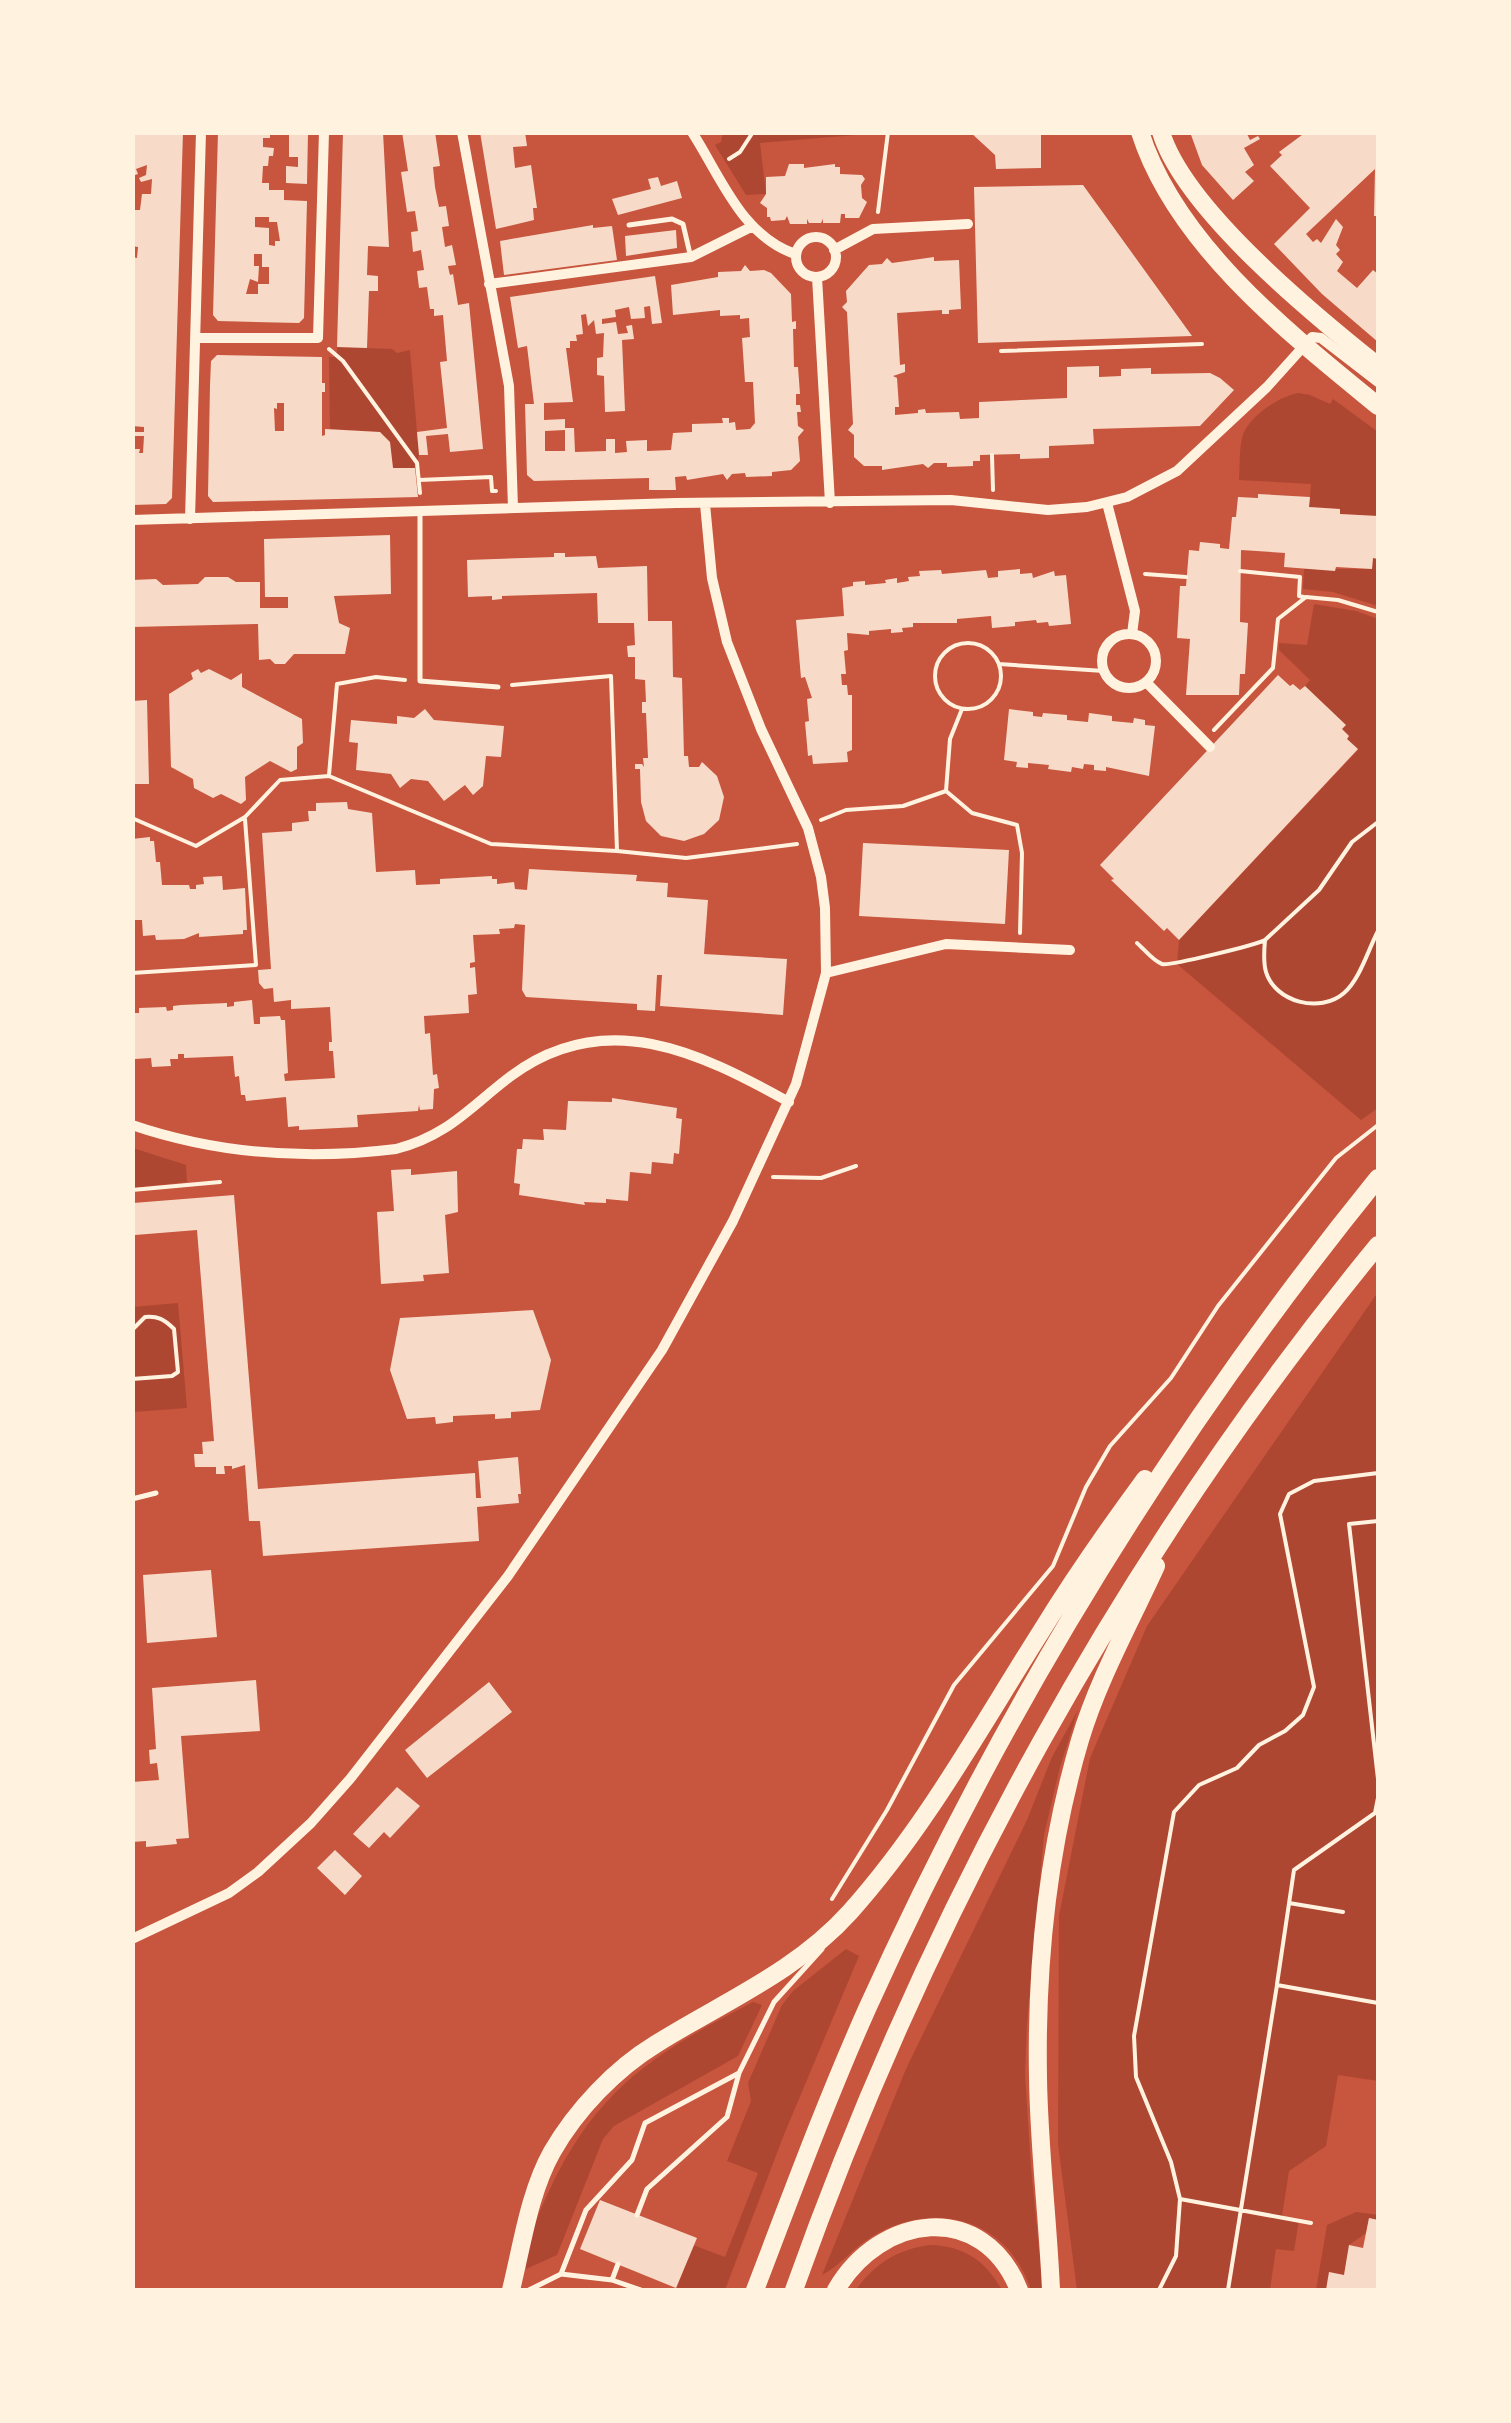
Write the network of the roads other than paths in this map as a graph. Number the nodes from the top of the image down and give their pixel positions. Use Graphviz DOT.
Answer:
graph roads {
  1 [pos="201,132"];
  2 [pos="324,132"];
  3 [pos="462,132"];
  4 [pos="692,132"];
  5 [pos="1140,132"];
  6 [pos="1161,132"];
  7 [pos="968,224"];
  8 [pos="629,225"];
  9 [pos="752,226"];
  10 [pos="834,250"];
  11 [pos="796,254"];
  12 [pos="691,257"];
  13 [pos="817,277"];
  14 [pos="489,284"];
  15 [pos="196,338"];
  16 [pos="1304,344"];
  17 [pos="1378,366"];
  18 [pos="1378,382"];
  19 [pos="1378,406"];
  20 [pos="830,503"];
  21 [pos="1107,503"];
  22 [pos="705,504"];
  23 [pos="513,508"];
  24 [pos="420,512"];
  25 [pos="190,519"];
  26 [pos="132,520"];
  27 [pos="1132,634"];
  28 [pos="1146,682"];
  29 [pos="498,686"];
  30 [pos="1207,744"];
  31 [pos="1070,950"];
  32 [pos="826,973"];
  33 [pos="789,1102"];
  34 [pos="132,1125"];
  35 [pos="1378,1178"];
  36 [pos="1378,1245"];
  37 [pos="1210,1402"];
  38 [pos="156,1493"];
  39 [pos="132,1500"];
  40 [pos="1180,1513"];
  41 [pos="848,1914"];
  42 [pos="132,1939"];
  43 [pos="739,2073"];
  44 [pos="637,2214"];
  45 [pos="618,2264"];
  46 [pos="561,2274"];
  47 [pos="612,2280"];
  48 [pos="511,2290"];
  49 [pos="529,2290"];
  50 [pos="641,2290"];
  51 [pos="755,2290"];
  52 [pos="794,2290"];
  53 [pos="836,2290"];
  54 [pos="1020,2290"];
  55 [pos="1054,2290"];
  1 -- 15 [label="street"];
  2 -- 15 [label="street"];
  3 -- 14 [label="street"];
  4 -- 9 [label="street"];
  5 -- 16 [label="main road"];
  6 -- 17 [label="main road"];
  7 -- 10 [label="street"];
  8 -- 12 [label="lane"];
  9 -- 11 [label="street"];
  9 -- 12 [label="street"];
  10 -- 11 [label="street"];
  10 -- 13 [label="street"];
  11 -- 13 [label="street"];
  12 -- 14 [label="street"];
  13 -- 20 [label="street"];
  14 -- 23 [label="street"];
  15 -- 25 [label="street"];
  16 -- 18 [label="street"];
  16 -- 19 [label="main road"];
  16 -- 21 [label="street"];
  20 -- 21 [label="street"];
  20 -- 22 [label="street"];
  21 -- 27 [label="street"];
  22 -- 23 [label="street"];
  22 -- 32 [label="street"];
  23 -- 24 [label="street"];
  24 -- 25 [label="street"];
  24 -- 29 [label="lane"];
  25 -- 26 [label="street"];
  27 -- 28 [label="street"];
  27 -- 28 [label="street"];
  28 -- 30 [label="street"];
  31 -- 32 [label="street"];
  32 -- 33 [label="street"];
  33 -- 34 [label="street"];
  33 -- 42 [label="street"];
  35 -- 37 [label="main road"];
  36 -- 40 [label="main road"];
  37 -- 41 [label="main road"];
  37 -- 51 [label="main road"];
  38 -- 39 [label="lane"];
  40 -- 52 [label="main road"];
  40 -- 55 [label="main road"];
  41 -- 43 [label="lane"];
  41 -- 48 [label="main road"];
  43 -- 44 [label="lane"];
  43 -- 46 [label="lane"];
  45 -- 47 [label="lane"];
  46 -- 47 [label="lane"];
  46 -- 49 [label="lane"];
  47 -- 50 [label="lane"];
  53 -- 54 [label="main road"];
}
